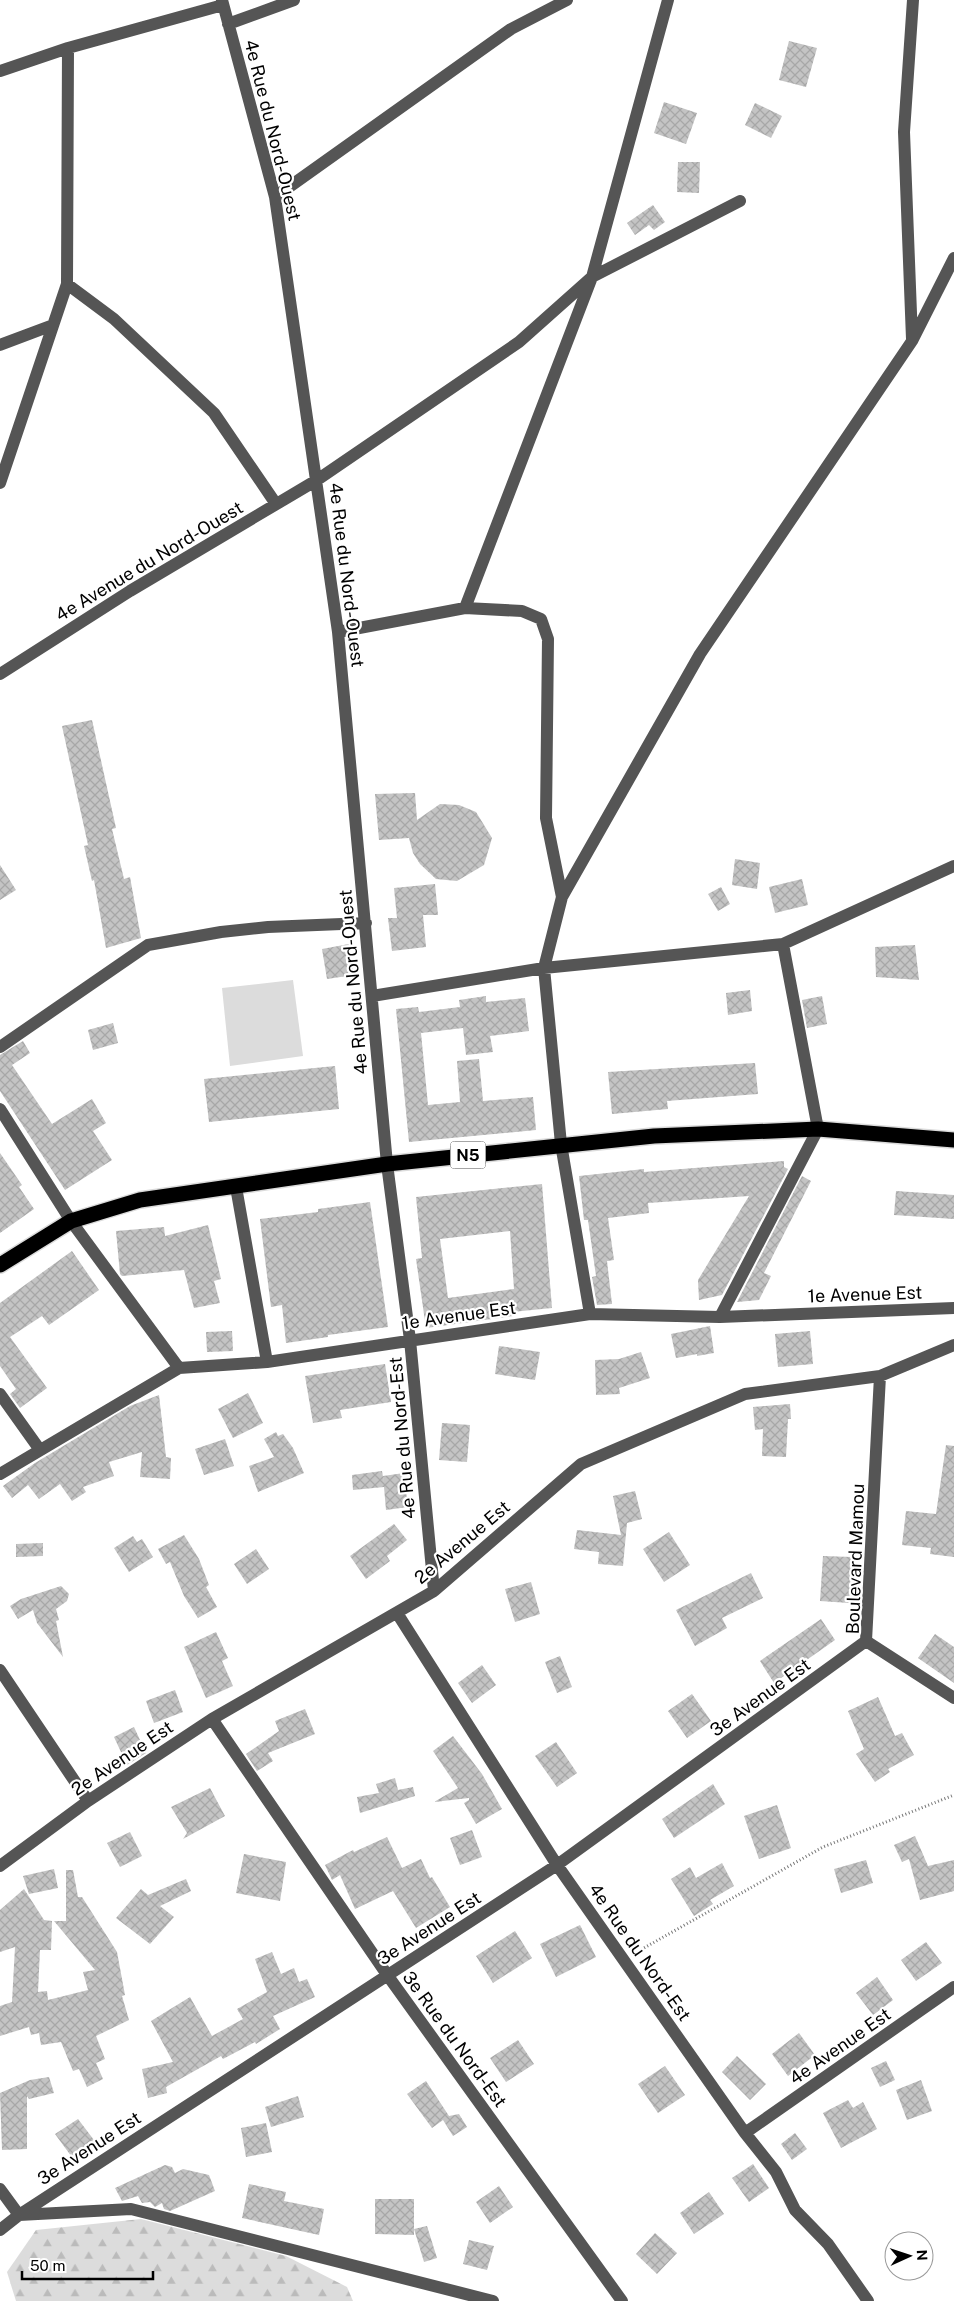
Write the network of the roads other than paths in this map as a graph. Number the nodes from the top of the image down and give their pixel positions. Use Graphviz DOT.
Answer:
graph roads {
  1 [pos="294,0"];
  2 [pos="567,0"];
  3 [pos="668,0"];
  4 [pos="913,0"];
  5 [pos="222,2"];
  6 [pos="228,24"];
  7 [pos="68,48"];
  8 [pos="0,71"];
  9 [pos="276,197"];
  10 [pos="740,201"];
  11 [pos="954,258"];
  12 [pos="592,278"];
  13 [pos="67,284"];
  14 [pos="53,325"];
  15 [pos="912,341"];
  16 [pos="0,344"];
  17 [pos="317,480"];
  18 [pos="0,484"];
  19 [pos="276,504"];
  20 [pos="465,608"];
  21 [pos="338,632"];
  22 [pos="0,674"];
  23 [pos="954,866"];
  24 [pos="562,897"];
  25 [pos="366,923"];
  26 [pos="782,944"];
  27 [pos="544,968"];
  28 [pos="372,996"];
  29 [pos="0,1047"];
  30 [pos="0,1109"];
  31 [pos="818,1129"];
  32 [pos="954,1140"];
  33 [pos="561,1144"];
  34 [pos="387,1164"];
  35 [pos="236,1187"];
  36 [pos="71,1221"];
  37 [pos="0,1265"];
  38 [pos="954,1308"];
  39 [pos="590,1314"];
  40 [pos="720,1317"];
  41 [pos="410,1340"];
  42 [pos="954,1345"];
  43 [pos="267,1362"];
  44 [pos="179,1368"];
  45 [pos="880,1376"];
  46 [pos="0,1394"];
  47 [pos="40,1450"];
  48 [pos="0,1474"];
  49 [pos="434,1591"];
  50 [pos="397,1613"];
  51 [pos="866,1641"];
  52 [pos="0,1670"];
  53 [pos="954,1698"];
  54 [pos="212,1719"];
  55 [pos="88,1802"];
  56 [pos="557,1865"];
  57 [pos="0,1866"];
  58 [pos="388,1976"];
  59 [pos="954,1987"];
  60 [pos="745,2133"];
  61 [pos="0,2188"];
  62 [pos="19,2215"];
  63 [pos="0,2230"];
  64 [pos="493,2301"];
  65 [pos="622,2301"];
  66 [pos="868,2301"];
  1 -- 6 [label="street"];
  2 -- 9 [label="street"];
  3 -- 12 [label="street"];
  4 -- 15 [label="street"];
  5 -- 6 [label="street, 4e Rue du Nord-Ouest"];
  5 -- 7 [label="street"];
  6 -- 9 [label="street, 4e Rue du Nord-Ouest"];
  7 -- 8 [label="street"];
  7 -- 13 [label="street"];
  9 -- 17 [label="street, 4e Rue du Nord-Ouest"];
  10 -- 12 [label="street, 4e Avenue du Nord-Ouest"];
  11 -- 15 [label="street"];
  12 -- 17 [label="street, 4e Avenue du Nord-Ouest"];
  12 -- 20 [label="street"];
  13 -- 14 [label="street"];
  13 -- 19 [label="street"];
  14 -- 16 [label="street"];
  14 -- 18 [label="street"];
  15 -- 24 [label="street"];
  17 -- 19 [label="street, 4e Avenue du Nord-Ouest"];
  17 -- 21 [label="street, 4e Rue du Nord-Ouest"];
  19 -- 22 [label="street, 4e Avenue du Nord-Ouest"];
  20 -- 21 [label="street"];
  20 -- 24 [label="street"];
  21 -- 25 [label="street, 4e Rue du Nord-Ouest"];
  23 -- 26 [label="street"];
  24 -- 27 [label="street"];
  25 -- 28 [label="street, 4e Rue du Nord-Ouest"];
  25 -- 29 [label="street"];
  26 -- 27 [label="street"];
  26 -- 31 [label="street"];
  27 -- 28 [label="street"];
  27 -- 33 [label="street"];
  28 -- 34 [label="street, 4e Rue du Nord-Ouest"];
  30 -- 36 [label="street"];
  31 -- 32 [label="highway, N5"];
  31 -- 33 [label="highway, N5"];
  31 -- 40 [label="street"];
  33 -- 34 [label="highway, N5"];
  33 -- 39 [label="street"];
  34 -- 35 [label="highway, N5"];
  34 -- 41 [label="street, 4e Rue du Nord-Est"];
  35 -- 36 [label="highway, N5"];
  35 -- 43 [label="street"];
  36 -- 37 [label="highway, N5"];
  36 -- 44 [label="street"];
  38 -- 40 [label="street, 1e Avenue Est"];
  39 -- 40 [label="street, 1e Avenue Est"];
  39 -- 41 [label="street, 1e Avenue Est"];
  41 -- 43 [label="street, 1e Avenue Est"];
  41 -- 49 [label="street, 4e Rue du Nord-Est"];
  42 -- 45 [label="street, 2e Avenue Est"];
  43 -- 44 [label="street, 1e Avenue Est"];
  44 -- 47 [label="street, 1e Avenue Est"];
  45 -- 49 [label="street, 2e Avenue Est"];
  45 -- 51 [label="street, Boulevard Mamou"];
  46 -- 47 [label="street"];
  47 -- 48 [label="street, 1e Avenue Est"];
  49 -- 50 [label="street, 2e Avenue Est"];
  50 -- 54 [label="street, 2e Avenue Est"];
  50 -- 56 [label="street, 4e Rue du Nord-Est"];
  51 -- 53 [label="street, Boulevard Mamou"];
  51 -- 56 [label="street, 3e Avenue Est"];
  52 -- 55 [label="street"];
  54 -- 55 [label="street, 2e Avenue Est"];
  54 -- 58 [label="street, 3e Rue du Nord-Est"];
  55 -- 57 [label="street, 2e Avenue Est"];
  56 -- 58 [label="street, 3e Avenue Est"];
  56 -- 60 [label="street, 4e Rue du Nord-Est"];
  58 -- 62 [label="street, 3e Avenue Est"];
  58 -- 65 [label="street, 3e Rue du Nord-Est"];
  59 -- 60 [label="street, 4e Avenue Est"];
  60 -- 66 [label="street, 4e Rue du Nord-Est"];
  61 -- 62 [label="street"];
  62 -- 63 [label="street, 3e Avenue Est"];
  62 -- 64 [label="street"];
}
